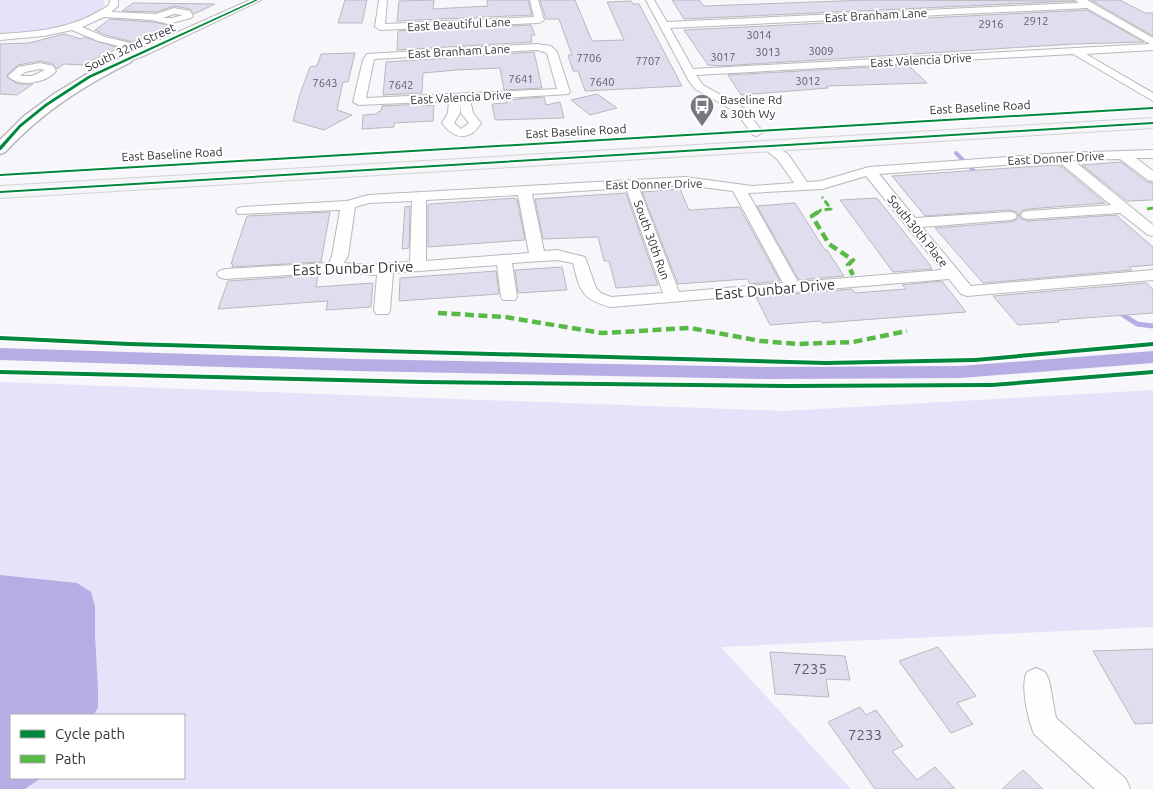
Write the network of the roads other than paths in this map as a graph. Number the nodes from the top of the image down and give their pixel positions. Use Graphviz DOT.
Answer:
graph roads {
  1 [pos="114,0"];
  2 [pos="257,0"];
  3 [pos="383,0"];
  4 [pos="534,0"];
  5 [pos="650,0"];
  6 [pos="1084,2"];
  7 [pos="103,14"];
  8 [pos="157,17"];
  9 [pos="664,25"];
  10 [pos="73,27"];
  11 [pos="0,37"];
  12 [pos="1153,42"];
  13 [pos="1153,47"];
  14 [pos="142,52"];
  15 [pos="1076,52"];
  16 [pos="127,60"];
  17 [pos="689,72"];
  18 [pos="0,76"];
  19 [pos="13,76"];
  20 [pos="1128,86"];
  21 [pos="564,92"];
  22 [pos="460,97"];
  23 [pos="1153,98"];
  24 [pos="359,102"];
  25 [pos="1153,107"];
  26 [pos="1153,123"];
  27 [pos="762,139"];
  28 [pos="0,148"];
  29 [pos="462,149"];
  30 [pos="1121,154"];
  31 [pos="1153,154"];
  32 [pos="1061,157"];
  33 [pos="792,170"];
  34 [pos="869,170"];
  35 [pos="777,171"];
  36 [pos="0,175"];
  37 [pos="1153,178"];
  38 [pos="631,184"];
  39 [pos="804,186"];
  40 [pos="737,187"];
  41 [pos="788,187"];
  42 [pos="524,190"];
  43 [pos="0,192"];
  44 [pos="419,196"];
  45 [pos="348,205"];
  46 [pos="1124,208"];
  47 [pos="243,211"];
  48 [pos="1028,215"];
  49 [pos="1010,216"];
  50 [pos="911,223"];
  51 [pos="1153,232"];
  52 [pos="537,256"];
  53 [pos="504,259"];
  54 [pos="418,266"];
  55 [pos="334,267"];
  56 [pos="385,269"];
  57 [pos="225,274"];
  58 [pos="954,274"];
  59 [pos="1153,275"];
  60 [pos="793,287"];
  61 [pos="509,297"];
  62 [pos="673,297"];
  63 [pos="597,298"];
  64 [pos="382,310"];
  65 [pos="1036,680"];
  66 [pos="1116,789"];
  1 -- 7 [label="street"];
  2 -- 14 [label="street, South 32nd Street"];
  3 -- 4 [label="street, East Beautiful Lane"];
  5 -- 9 [label="street"];
  6 -- 9 [label="street, East Branham Lane"];
  6 -- 12 [label="street"];
  7 -- 8 [label="street"];
  7 -- 10 [label="street"];
  9 -- 17 [label="street"];
  10 -- 11 [label="street"];
  10 -- 14 [label="street"];
  13 -- 15 [label="street, East Valencia Drive"];
  14 -- 16 [label="street, South 32nd Street"];
  15 -- 17 [label="street, East Valencia Drive"];
  15 -- 20 [label="street"];
  16 -- 28 [label="street, South 32nd Street"];
  17 -- 27 [label="street"];
  18 -- 19 [label="street"];
  20 -- 23 [label="street"];
  20 -- 25 [label="street"];
  21 -- 22 [label="street, East Valencia Drive"];
  21 -- 24 [label="street, East Branham Lane"];
  22 -- 24 [label="street, East Valencia Drive"];
  22 -- 29 [label="street"];
  22 -- 29 [label="street"];
  25 -- 27 [label="main road, East Baseline Road"];
  26 -- 27 [label="main road, East Baseline Road"];
  27 -- 29 [label="main road, East Baseline Road"];
  27 -- 33 [label="street"];
  27 -- 35 [label="street"];
  29 -- 36 [label="main road, East Baseline Road"];
  29 -- 43 [label="main road, East Baseline Road"];
  30 -- 31 [label="street, East Donner Drive"];
  30 -- 32 [label="street, East Donner Drive"];
  30 -- 37 [label="street"];
  32 -- 34 [label="street, East Donner Drive"];
  32 -- 46 [label="street"];
  33 -- 35 [label="street"];
  33 -- 39 [label="street"];
  34 -- 39 [label="street, East Donner Drive"];
  34 -- 50 [label="street, South30th Place"];
  35 -- 41 [label="street"];
  38 -- 40 [label="street, East Donner Drive"];
  38 -- 42 [label="street, East Donner Drive"];
  38 -- 62 [label="street, South 30th Run"];
  39 -- 41 [label="street, East Donner Drive"];
  40 -- 41 [label="street, East Donner Drive"];
  40 -- 60 [label="street"];
  42 -- 44 [label="street, East Donner Drive"];
  42 -- 52 [label="street"];
  44 -- 45 [label="street, East Donner Drive"];
  44 -- 54 [label="street"];
  45 -- 47 [label="street, East Donner Drive"];
  45 -- 55 [label="street"];
  46 -- 48 [label="street"];
  46 -- 51 [label="street"];
  49 -- 50 [label="street"];
  50 -- 58 [label="street, South30th Place"];
  52 -- 53 [label="street, East Dunbar Drive"];
  52 -- 63 [label="street, East Dunbar Drive"];
  53 -- 54 [label="street, East Dunbar Drive"];
  53 -- 61 [label="street"];
  54 -- 56 [label="street, East Dunbar Drive"];
  55 -- 56 [label="street, East Dunbar Drive"];
  55 -- 57 [label="street, East Dunbar Drive"];
  56 -- 64 [label="street"];
  58 -- 59 [label="street, South30th Place"];
  58 -- 60 [label="street, East Dunbar Drive"];
  60 -- 62 [label="street, East Dunbar Drive"];
  62 -- 63 [label="street, East Dunbar Drive"];
  65 -- 66 [label="street"];
}
